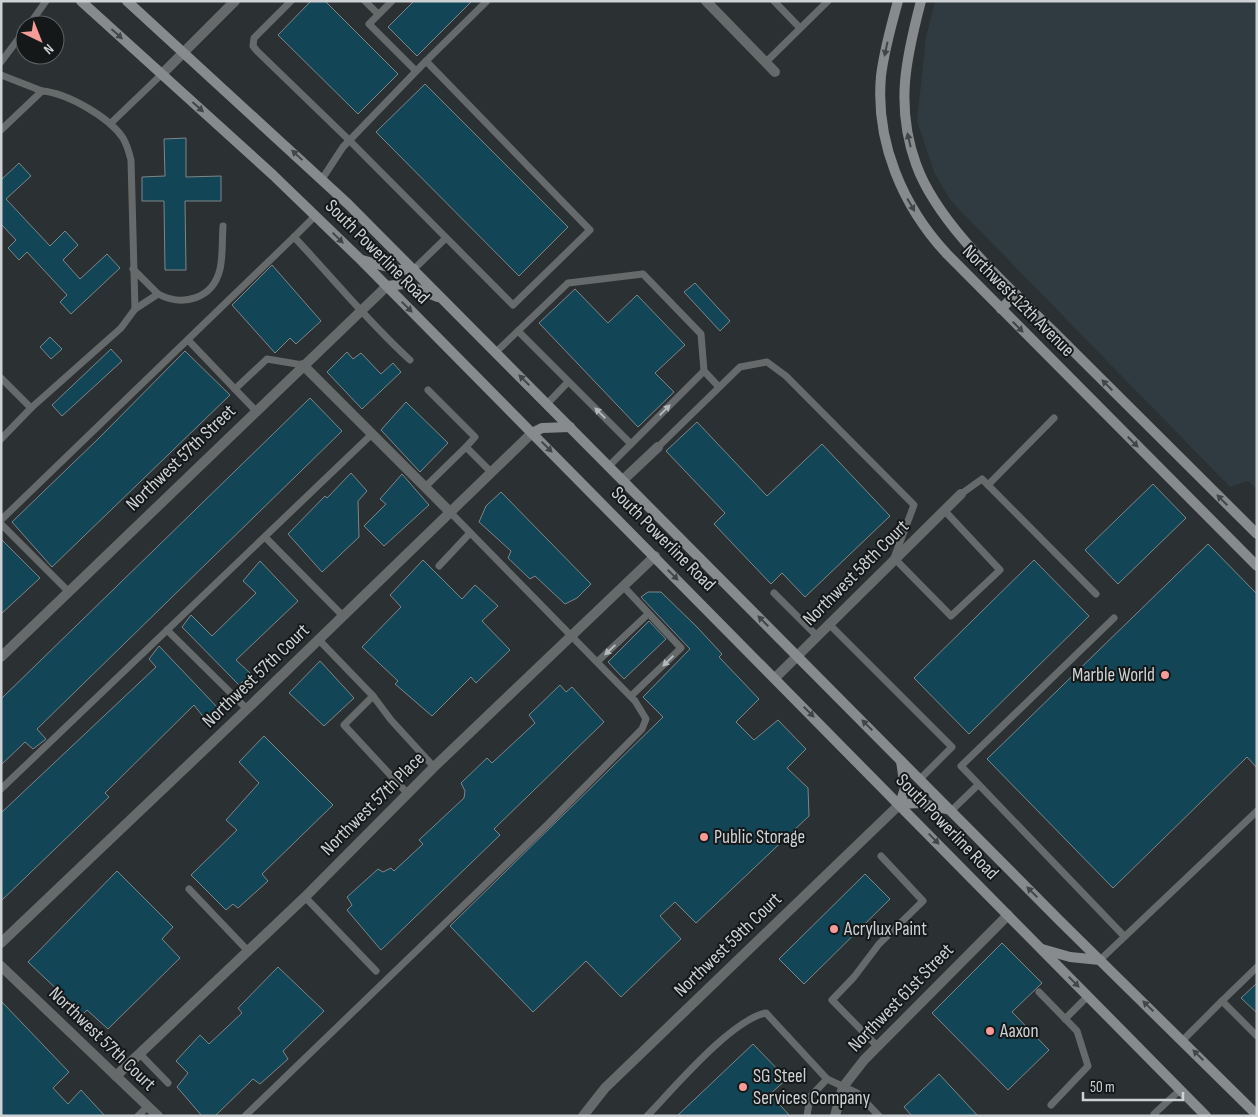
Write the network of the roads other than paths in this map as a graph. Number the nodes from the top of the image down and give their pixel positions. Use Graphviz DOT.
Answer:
graph roads {
  1 [pos="46,1"];
  2 [pos="81,1"];
  3 [pos="127,1"];
  4 [pos="235,1"];
  5 [pos="291,1"];
  6 [pos="365,1"];
  7 [pos="392,1"];
  8 [pos="487,1"];
  9 [pos="706,1"];
  10 [pos="774,1"];
  11 [pos="828,1"];
  12 [pos="898,1"];
  13 [pos="921,1"];
  14 [pos="378,14"];
  15 [pos="36,15"];
  16 [pos="800,28"];
  17 [pos="15,43"];
  18 [pos="184,53"];
  19 [pos="426,61"];
  20 [pos="1,62"];
  21 [pos="766,62"];
  22 [pos="416,71"];
  23 [pos="775,72"];
  24 [pos="162,74"];
  25 [pos="1,75"];
  26 [pos="42,91"];
  27 [pos="111,123"];
  28 [pos="1,130"];
  29 [pos="349,140"];
  30 [pos="322,179"];
  31 [pos="315,216"];
  32 [pos="223,226"];
  33 [pos="294,237"];
  34 [pos="446,238"];
  35 [pos="361,260"];
  36 [pos="133,269"];
  37 [pos="414,270"];
  38 [pos="387,286"];
  39 [pos="158,294"];
  40 [pos="1016,294"];
  41 [pos="444,300"];
  42 [pos="135,309"];
  43 [pos="361,310"];
  44 [pos="1001,310"];
  45 [pos="518,331"];
  46 [pos="189,341"];
  47 [pos="496,352"];
  48 [pos="410,360"];
  49 [pos="302,365"];
  50 [pos="704,371"];
  51 [pos="1,378"];
  52 [pos="568,382"];
  53 [pos="719,387"];
  54 [pos="235,389"];
  55 [pos="428,390"];
  56 [pos="547,404"];
  57 [pos="31,408"];
  58 [pos="256,410"];
  59 [pos="1054,418"];
  60 [pos="570,427"];
  61 [pos="532,433"];
  62 [pos="372,434"];
  63 [pos="1,438"];
  64 [pos="631,444"];
  65 [pos="466,446"];
  66 [pos="658,447"];
  67 [pos="609,466"];
  68 [pos="490,471"];
  69 [pos="623,480"];
  70 [pos="988,485"];
  71 [pos="425,487"];
  72 [pos="962,494"];
  73 [pos="944,510"];
  74 [pos="450,512"];
  75 [pos="1,522"];
  76 [pos="470,533"];
  77 [pos="1257,534"];
  78 [pos="265,537"];
  79 [pos="654,556"];
  80 [pos="894,558"];
  81 [pos="439,566"];
  82 [pos="1257,566"];
  83 [pos="623,586"];
  84 [pos="69,592"];
  85 [pos="774,593"];
  86 [pos="1096,594"];
  87 [pos="648,614"];
  88 [pos="343,616"];
  89 [pos="1114,618"];
  90 [pos="829,624"];
  91 [pos="167,630"];
  92 [pos="572,634"];
  93 [pos="817,636"];
  94 [pos="318,640"];
  95 [pos="798,656"];
  96 [pos="1,657"];
  97 [pos="598,661"];
  98 [pos="775,678"];
  99 [pos="373,696"];
  100 [pos="631,696"];
  101 [pos="247,709"];
  102 [pos="901,760"];
  103 [pos="434,767"];
  104 [pos="920,779"];
  105 [pos="978,785"];
  106 [pos="1,789"];
  107 [pos="408,794"];
  108 [pos="900,804"];
  109 [pos="951,811"];
  110 [pos="1257,811"];
  111 [pos="881,856"];
  112 [pos="189,889"];
  113 [pos="305,897"];
  114 [pos="1008,915"];
  115 [pos="1124,936"];
  116 [pos="1,943"];
  117 [pos="1041,949"];
  118 [pos="248,951"];
  119 [pos="1100,960"];
  120 [pos="1,966"];
  121 [pos="1257,967"];
  122 [pos="376,971"];
  123 [pos="1039,992"];
  124 [pos="1088,996"];
  125 [pos="1222,1001"];
  126 [pos="1065,1019"];
  127 [pos="1257,1036"];
  128 [pos="1182,1040"];
  129 [pos="877,1046"];
  130 [pos="140,1054"];
  131 [pos="116,1076"];
  132 [pos="827,1079"];
  133 [pos="168,1083"];
  134 [pos="843,1087"];
  135 [pos="1180,1090"];
  136 [pos="1051,1105"];
  137 [pos="148,1106"];
  138 [pos="1152,1115"];
  139 [pos="1257,1115"];
  140 [pos="138,1116"];
  141 [pos="158,1116"];
  142 [pos="244,1116"];
  143 [pos="583,1116"];
  144 [pos="647,1116"];
  145 [pos="807,1116"];
  146 [pos="835,1116"];
  147 [pos="879,1116"];
  148 [pos="1206,1116"];
  1 -- 15 [label="lane"];
  2 -- 24 [label="main road, South Powerline Road, one-way"];
  3 -- 18 [label="main road, South Powerline Road"];
  4 -- 18 [label="street"];
  5 -- 29 [label="lane"];
  6 -- 14 [label="lane"];
  7 -- 14 [label="lane"];
  8 -- 19 [label="lane"];
  9 -- 21 [label="street"];
  10 -- 16 [label="lane"];
  11 -- 16 [label="lane"];
  12 -- 44 [label="main road, Northwest 12th Avenue, one-way"];
  40 -- 13 [label="main road, Northwest 12th Avenue, one-way"];
  14 -- 22 [label="lane"];
  16 -- 21 [label="lane"];
  17 -- 20 [label="lane"];
  18 -- 24 [label="street"];
  30 -- 18 [label="main road, South Powerline Road, one-way"];
  19 -- 22 [label="lane"];
  19 -- 34 [label="lane"];
  21 -- 23 [label="street"];
  22 -- 29 [label="lane"];
  24 -- 27 [label="lane"];
  24 -- 31 [label="main road, South Powerline Road, one-way"];
  25 -- 26 [label="lane"];
  26 -- 27 [label="lane"];
  26 -- 28 [label="lane"];
  27 -- 36 [label="lane"];
  29 -- 30 [label="lane"];
  29 -- 34 [label="lane"];
  30 -- 37 [label="main road, South Powerline Road"];
  31 -- 33 [label="lane"];
  31 -- 35 [label="main road, South Powerline Road, one-way"];
  32 -- 39 [label="lane"];
  33 -- 43 [label="lane"];
  33 -- 46 [label="lane"];
  34 -- 37 [label="lane"];
  35 -- 37 [label="main road"];
  35 -- 38 [label="main road, South Powerline Road"];
  36 -- 39 [label="lane"];
  36 -- 42 [label="lane"];
  37 -- 41 [label="main road, South Powerline Road"];
  38 -- 41 [label="main road"];
  38 -- 43 [label="street, Northwest 57th Street"];
  38 -- 61 [label="main road, South Powerline Road, one-way"];
  39 -- 42 [label="lane"];
  40 -- 44 [label="main road"];
  77 -- 40 [label="main road, Northwest 12th Avenue, one-way"];
  41 -- 47 [label="main road, South Powerline Road"];
  42 -- 57 [label="lane"];
  43 -- 48 [label="lane"];
  43 -- 49 [label="street, Northwest 57th Street"];
  44 -- 82 [label="main road, Northwest 12th Avenue, one-way"];
  45 -- 47 [label="lane"];
  45 -- 50 [label="lane"];
  45 -- 52 [label="lane"];
  46 -- 54 [label="lane"];
  46 -- 75 [label="lane"];
  56 -- 47 [label="main road, South Powerline Road, one-way"];
  49 -- 54 [label="lane"];
  49 -- 58 [label="street, Northwest 57th Street"];
  49 -- 62 [label="street"];
  50 -- 53 [label="lane"];
  64 -- 50 [label="lane, one-way"];
  51 -- 57 [label="lane"];
  52 -- 56 [label="lane"];
  64 -- 52 [label="lane, one-way"];
  53 -- 66 [label="lane"];
  53 -- 80 [label="lane"];
  54 -- 58 [label="lane"];
  55 -- 65 [label="lane"];
  56 -- 60 [label="main road, South Powerline Road"];
  57 -- 63 [label="lane"];
  58 -- 84 [label="street, Northwest 57th Street"];
  59 -- 70 [label="lane"];
  60 -- 61 [label="main road"];
  60 -- 67 [label="main road, South Powerline Road"];
  61 -- 68 [label="street, Northwest 57th Court"];
  61 -- 79 [label="main road, South Powerline Road, one-way"];
  62 -- 71 [label="street"];
  62 -- 78 [label="lane"];
  64 -- 67 [label="lane"];
  65 -- 68 [label="lane"];
  65 -- 71 [label="lane"];
  66 -- 69 [label="street"];
  67 -- 69 [label="main road, South Powerline Road"];
  68 -- 74 [label="street, Northwest 57th Court"];
  95 -- 69 [label="main road, South Powerline Road, one-way"];
  70 -- 72 [label="lane"];
  70 -- 86 [label="lane"];
  71 -- 74 [label="street"];
  72 -- 73 [label="street, Northwest 58th Court"];
  73 -- 80 [label="street, Northwest 58th Court"];
  73 -- 80 [label="lane"];
  74 -- 76 [label="lane"];
  74 -- 88 [label="street, Northwest 57th Court"];
  75 -- 84 [label="lane"];
  76 -- 81 [label="lane"];
  76 -- 92 [label="lane"];
  78 -- 88 [label="lane"];
  78 -- 91 [label="lane"];
  79 -- 83 [label="street, Northwest 57th Place"];
  79 -- 98 [label="main road, South Powerline Road, one-way"];
  80 -- 90 [label="street, Northwest 58th Court"];
  83 -- 87 [label="lane"];
  83 -- 92 [label="street, Northwest 57th Place"];
  84 -- 96 [label="street, Northwest 57th Street"];
  85 -- 93 [label="lane"];
  87 -- 97 [label="lane, one-way"];
  87 -- 100 [label="lane, one-way"];
  88 -- 94 [label="street, Northwest 57th Court"];
  89 -- 105 [label="lane"];
  90 -- 93 [label="street, Northwest 58th Court"];
  90 -- 104 [label="lane"];
  91 -- 101 [label="lane"];
  91 -- 106 [label="lane"];
  92 -- 97 [label="lane"];
  92 -- 103 [label="street, Northwest 57th Place"];
  93 -- 95 [label="street, Northwest 58th Court"];
  94 -- 99 [label="lane"];
  94 -- 101 [label="street, Northwest 57th Court"];
  95 -- 98 [label="street, Northwest 58th Court"];
  102 -- 95 [label="main road, South Powerline Road, one-way"];
  97 -- 100 [label="lane"];
  98 -- 108 [label="main road, South Powerline Road, one-way"];
  99 -- 103 [label="lane"];
  99 -- 107 [label="lane"];
  100 -- 142 [label="lane"];
  101 -- 116 [label="street, Northwest 57th Court"];
  102 -- 104 [label="main road, South Powerline Road"];
  102 -- 108 [label="main road"];
  103 -- 107 [label="street, Northwest 57th Place"];
  104 -- 109 [label="main road, South Powerline Road"];
  105 -- 109 [label="lane"];
  105 -- 115 [label="lane"];
  107 -- 113 [label="street, Northwest 57th Place"];
  108 -- 109 [label="main road"];
  108 -- 114 [label="main road, South Powerline Road, one-way"];
  108 -- 143 [label="street, Northwest 59th Court"];
  119 -- 109 [label="main road, South Powerline Road, one-way"];
  110 -- 115 [label="lane"];
  111 -- 129 [label="lane"];
  112 -- 118 [label="lane"];
  113 -- 118 [label="street, Northwest 57th Place"];
  113 -- 122 [label="lane"];
  114 -- 117 [label="main road, South Powerline Road"];
  114 -- 129 [label="street, Northwest 61st Street"];
  115 -- 119 [label="lane"];
  117 -- 119 [label="main road"];
  117 -- 124 [label="main road, South Powerline Road, one-way"];
  118 -- 130 [label="street, Northwest 57th Place"];
  128 -- 119 [label="main road, South Powerline Road, one-way"];
  120 -- 131 [label="street, Northwest 57th Court"];
  121 -- 125 [label="lane"];
  123 -- 126 [label="lane"];
  124 -- 126 [label="lane"];
  124 -- 135 [label="main road, South Powerline Road"];
  125 -- 127 [label="lane"];
  125 -- 128 [label="lane"];
  126 -- 136 [label="lane"];
  139 -- 128 [label="main road, South Powerline Road, one-way"];
  129 -- 134 [label="street, Northwest 61st Street"];
  130 -- 131 [label="street, Northwest 57th Place"];
  130 -- 133 [label="lane"];
  131 -- 137 [label="street, Northwest 57th Court"];
  132 -- 134 [label="lane"];
  132 -- 144 [label="lane"];
  132 -- 145 [label="lane"];
  134 -- 146 [label="street, Northwest 61st Street"];
  134 -- 147 [label="lane"];
  135 -- 138 [label="lane"];
  135 -- 148 [label="main road, South Powerline Road"];
  137 -- 140 [label="lane"];
  137 -- 141 [label="street, Northwest 57th Court"];
}
